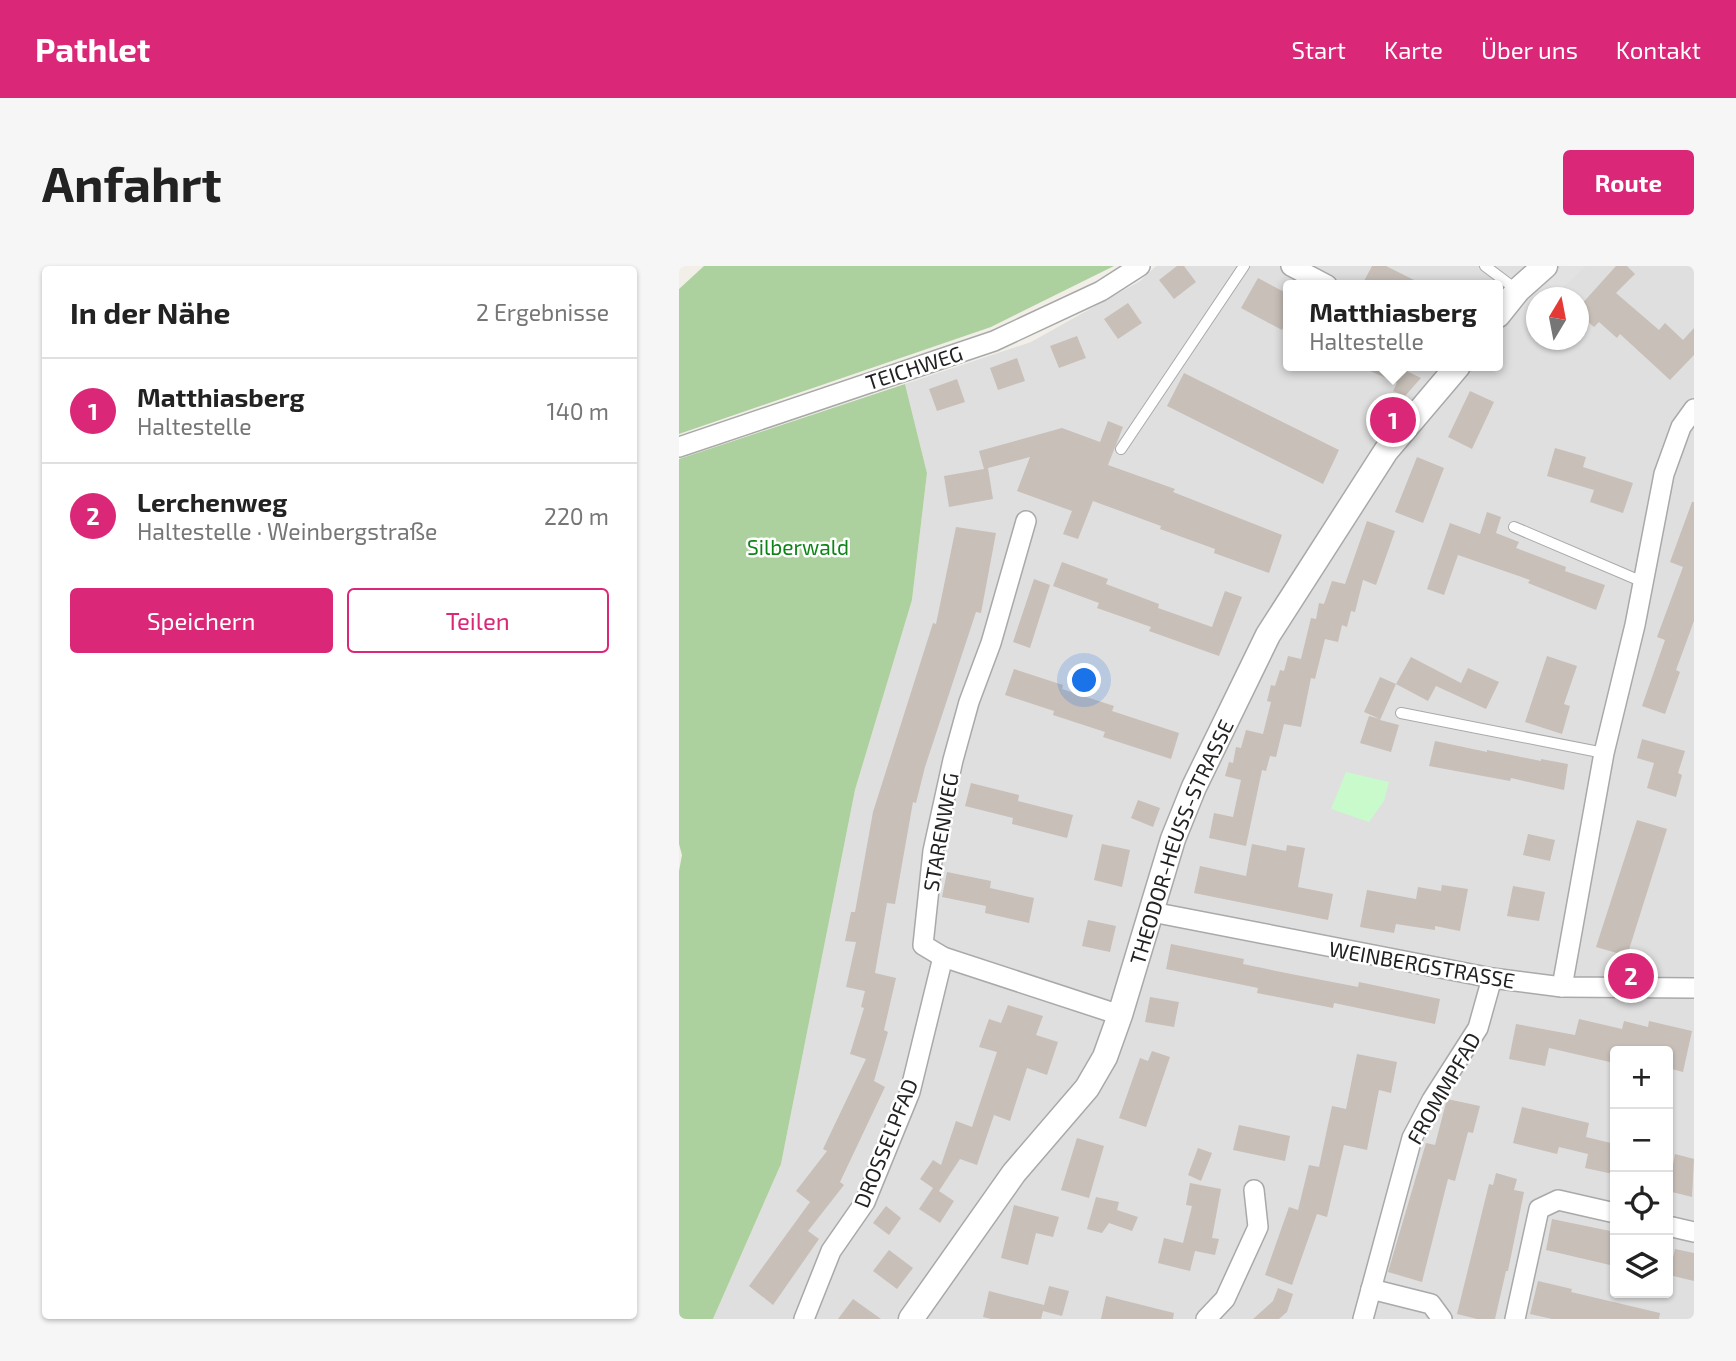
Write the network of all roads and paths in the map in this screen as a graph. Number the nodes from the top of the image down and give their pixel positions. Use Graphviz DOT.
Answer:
graph roads {
  1 [pos="1140,266"];
  2 [pos="1244,266"];
  3 [pos="1291,266"];
  4 [pos="1485,266"];
  5 [pos="1545,266"];
  6 [pos="1318,280"];
  7 [pos="1518,290"];
  8 [pos="1503,309"];
  9 [pos="1454,371"];
  10 [pos="1694,408"];
  11 [pos="679,447"];
  12 [pos="1121,449"];
  13 [pos="1026,521"];
  14 [pos="1514,527"];
  15 [pos="1643,582"];
  16 [pos="1401,713"];
  17 [pos="1604,753"];
  18 [pos="1152,912"];
  19 [pos="943,957"];
  20 [pos="1492,978"];
  21 [pos="1562,987"];
  22 [pos="1694,988"];
  23 [pos="1120,1015"];
  24 [pos="1254,1190"];
  25 [pos="1610,1212"];
  26 [pos="1673,1227"];
  27 [pos="1694,1232"];
  28 [pos="1371,1289"];
  29 [pos="804,1319"];
  30 [pos="911,1319"];
  31 [pos="1206,1319"];
  32 [pos="1363,1319"];
  33 [pos="1442,1319"];
  34 [pos="1515,1319"];
  1 -- 11 [label="street, TEICHWEG"];
  2 -- 12 [label="lane"];
  3 -- 6 [label="street"];
  4 -- 7 [label="lane"];
  5 -- 7 [label="street"];
  7 -- 8 [label="street"];
  9 -- 18 [label="street, THEODOR-HEUSS-STRASSE"];
  10 -- 15 [label="street"];
  13 -- 19 [label="street, STARENWEG"];
  14 -- 15 [label="lane"];
  15 -- 17 [label="street"];
  16 -- 17 [label="lane"];
  17 -- 21 [label="street"];
  18 -- 20 [label="street, WEINBERGSTRASSE"];
  18 -- 23 [label="street, THEODOR-HEUSS-STRASSE"];
  19 -- 23 [label="street"];
  19 -- 29 [label="street, DROSSELPFAD"];
  20 -- 21 [label="street, WEINBERGSTRASSE"];
  20 -- 28 [label="street, FROMMPFAD"];
  21 -- 22 [label="street, WEINBERGSTRASSE"];
  23 -- 30 [label="street, THEODOR-HEUSS-STRASSE"];
  24 -- 31 [label="street"];
  25 -- 34 [label="street"];
  26 -- 27 [label="street"];
  28 -- 32 [label="street, FROMMPFAD"];
  28 -- 33 [label="street"];
}
